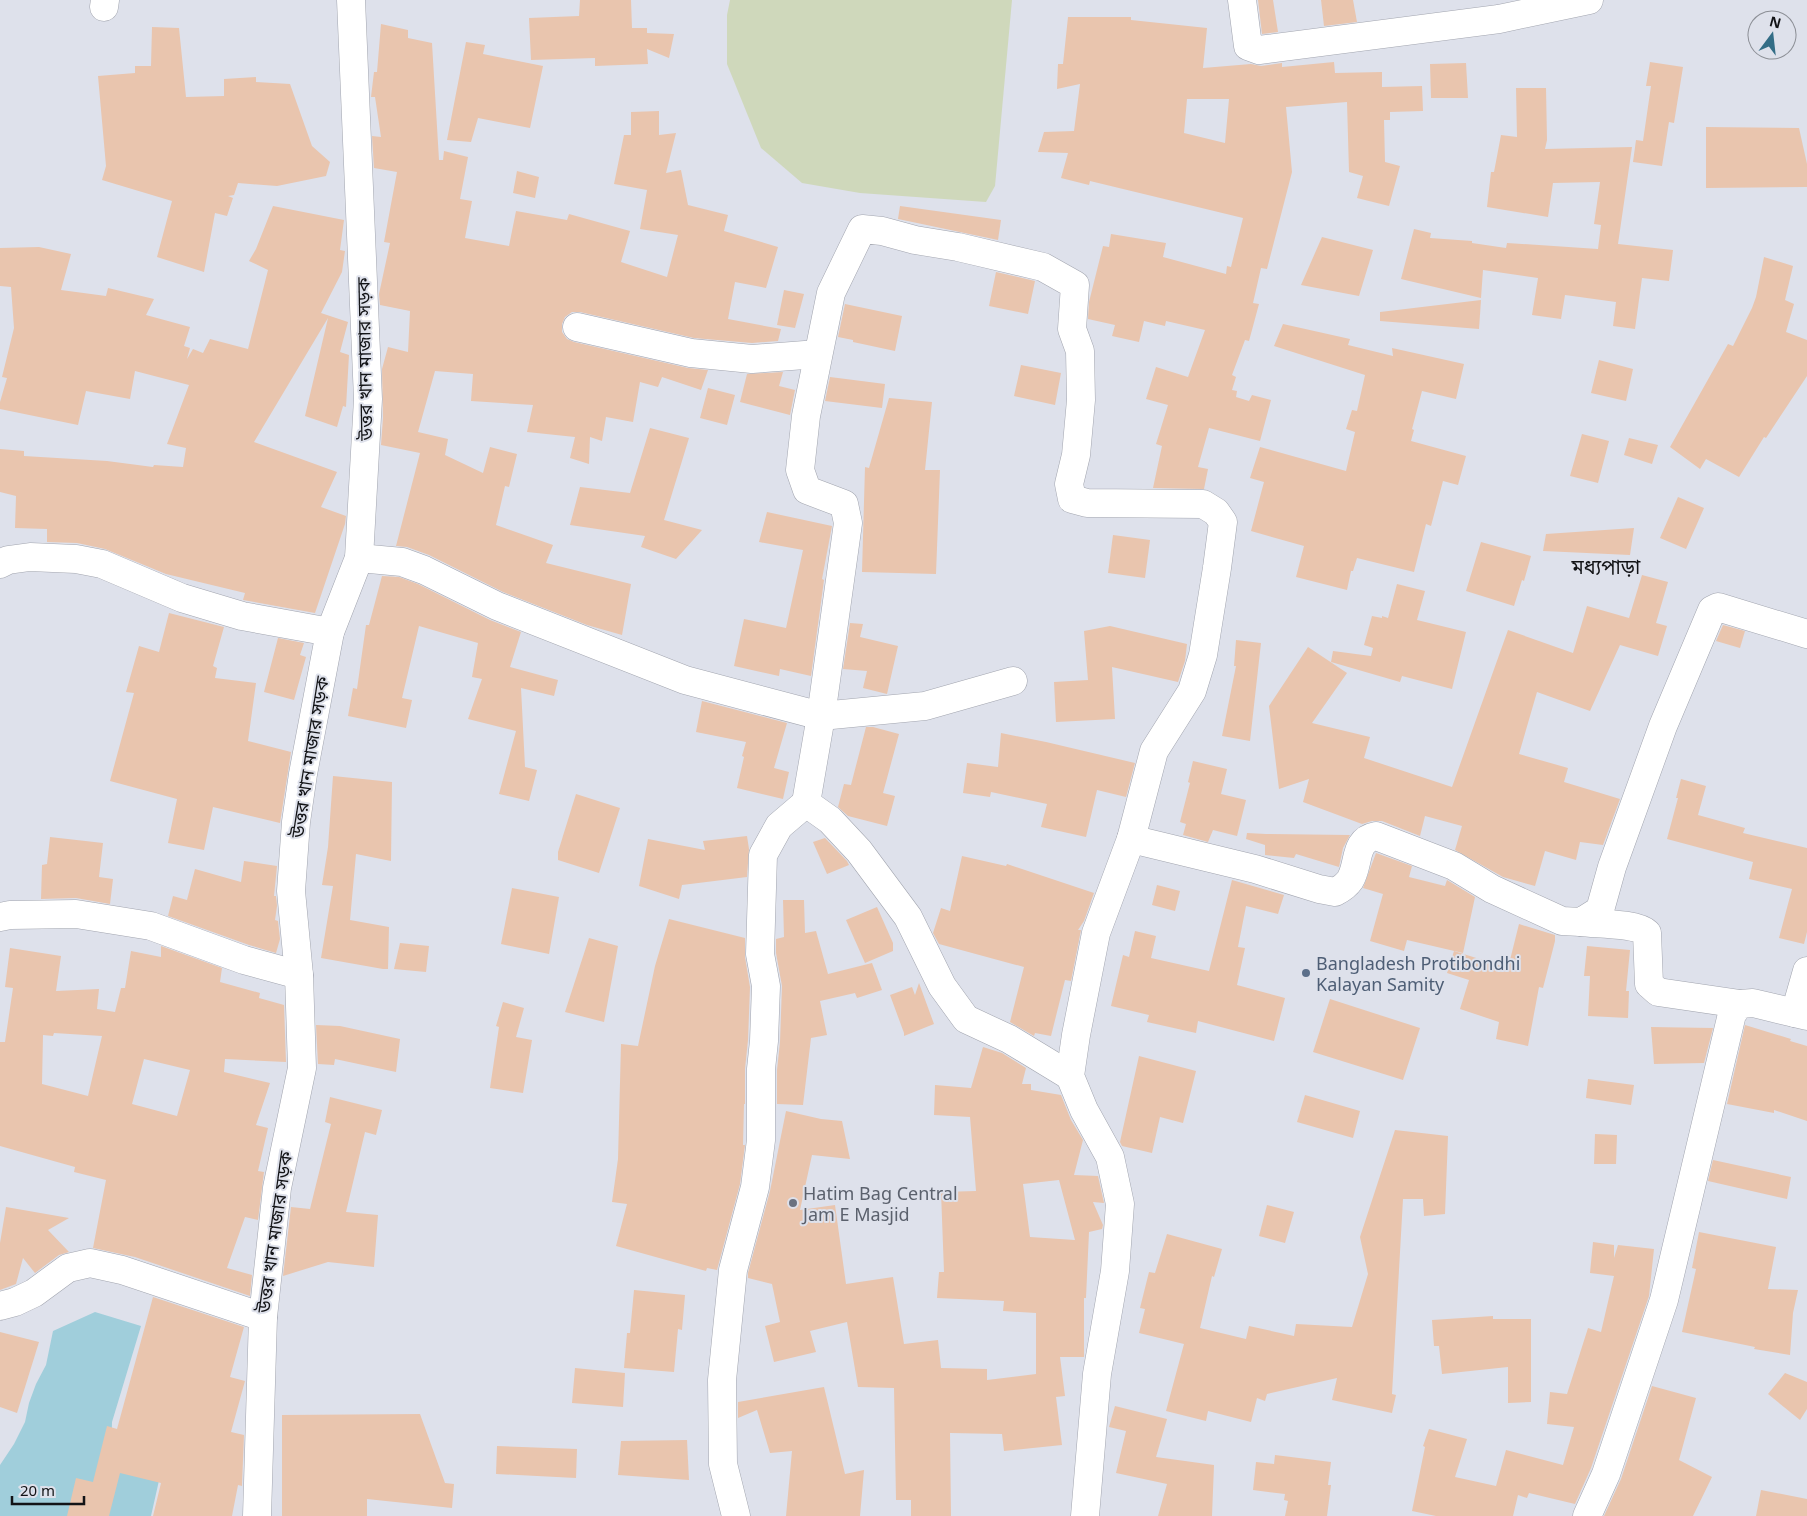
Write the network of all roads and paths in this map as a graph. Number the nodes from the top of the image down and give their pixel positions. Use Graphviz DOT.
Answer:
graph roads {
  1 [pos="350,0"];
  2 [pos="1242,0"];
  3 [pos="1588,0"];
  4 [pos="577,327"];
  5 [pos="818,354"];
  6 [pos="359,558"];
  7 [pos="0,564"];
  8 [pos="330,632"];
  9 [pos="1807,634"];
  10 [pos="1013,681"];
  11 [pos="821,716"];
  12 [pos="806,803"];
  13 [pos="1131,839"];
  14 [pos="0,917"];
  15 [pos="1581,922"];
  16 [pos="1807,971"];
  17 [pos="300,975"];
  18 [pos="1740,1004"];
  19 [pos="1801,1015"];
  20 [pos="1070,1076"];
  21 [pos="0,1306"];
  22 [pos="263,1316"];
  23 [pos="257,1516"];
  24 [pos="736,1516"];
  25 [pos="1085,1516"];
  26 [pos="1587,1516"];
  1 -- 6 [label="street, উত্তর খান মাজার সড়ক"];
  2 -- 3 [label="street"];
  4 -- 5 [label="street"];
  5 -- 11 [label="street"];
  5 -- 13 [label="street"];
  6 -- 8 [label="street, উত্তর খান মাজার সড়ক"];
  6 -- 11 [label="street"];
  7 -- 8 [label="street"];
  8 -- 17 [label="street, উত্তর খান মাজার সড়ক"];
  9 -- 15 [label="street"];
  10 -- 11 [label="street"];
  11 -- 12 [label="street"];
  12 -- 20 [label="street"];
  12 -- 24 [label="street"];
  13 -- 15 [label="street"];
  13 -- 20 [label="street"];
  14 -- 17 [label="street"];
  15 -- 18 [label="street"];
  16 -- 19 [label="street"];
  17 -- 22 [label="street, উত্তর খান মাজার সড়ক"];
  18 -- 19 [label="street"];
  18 -- 26 [label="street"];
  20 -- 25 [label="street"];
  21 -- 22 [label="street"];
  22 -- 23 [label="street, উত্তর খান মাজার সড়ক"];
}
